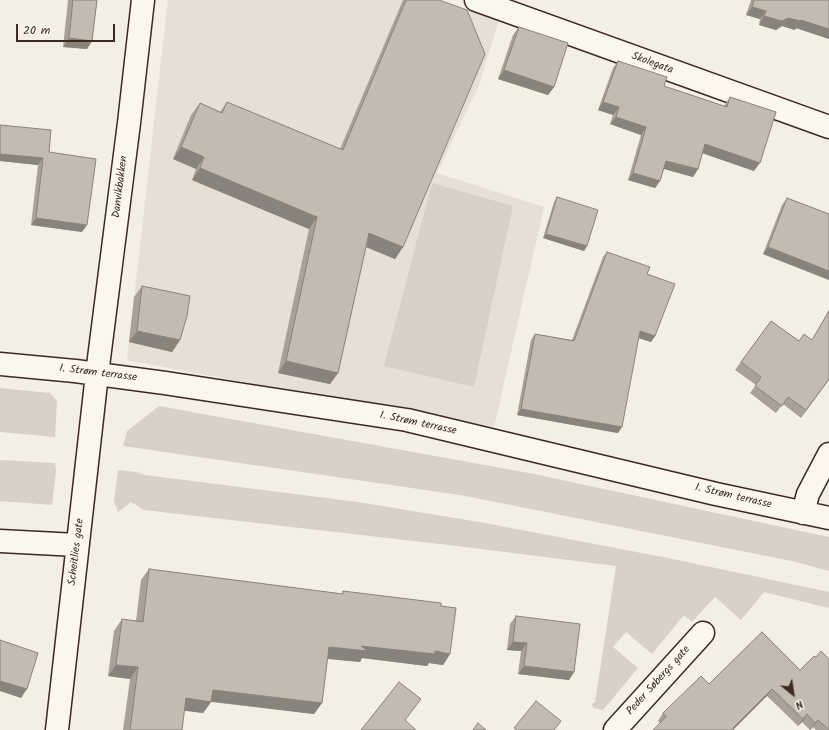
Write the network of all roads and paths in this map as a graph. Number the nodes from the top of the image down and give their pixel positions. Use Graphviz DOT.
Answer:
graph roads {
  1 [pos="143,0"];
  2 [pos="476,0"];
  3 [pos="829,127"];
  4 [pos="0,364"];
  5 [pos="97,374"];
  6 [pos="829,454"];
  7 [pos="803,513"];
  8 [pos="829,518"];
  9 [pos="0,541"];
  10 [pos="77,545"];
  11 [pos="703,633"];
  12 [pos="57,730"];
  13 [pos="615,730"];
  1 -- 5 [label="street, Danvikbakken"];
  2 -- 3 [label="street, Skolegata"];
  4 -- 5 [label="street, 1. Strøm terrasse"];
  5 -- 7 [label="street, 1. Strøm terrasse"];
  5 -- 10 [label="street, Scheitlies gate"];
  6 -- 7 [label="street"];
  7 -- 8 [label="street, 1. Strøm terrasse"];
  9 -- 10 [label="street"];
  10 -- 12 [label="street, Scheitlies gate"];
  11 -- 13 [label="street, Peder Søbergs gate"];
}
